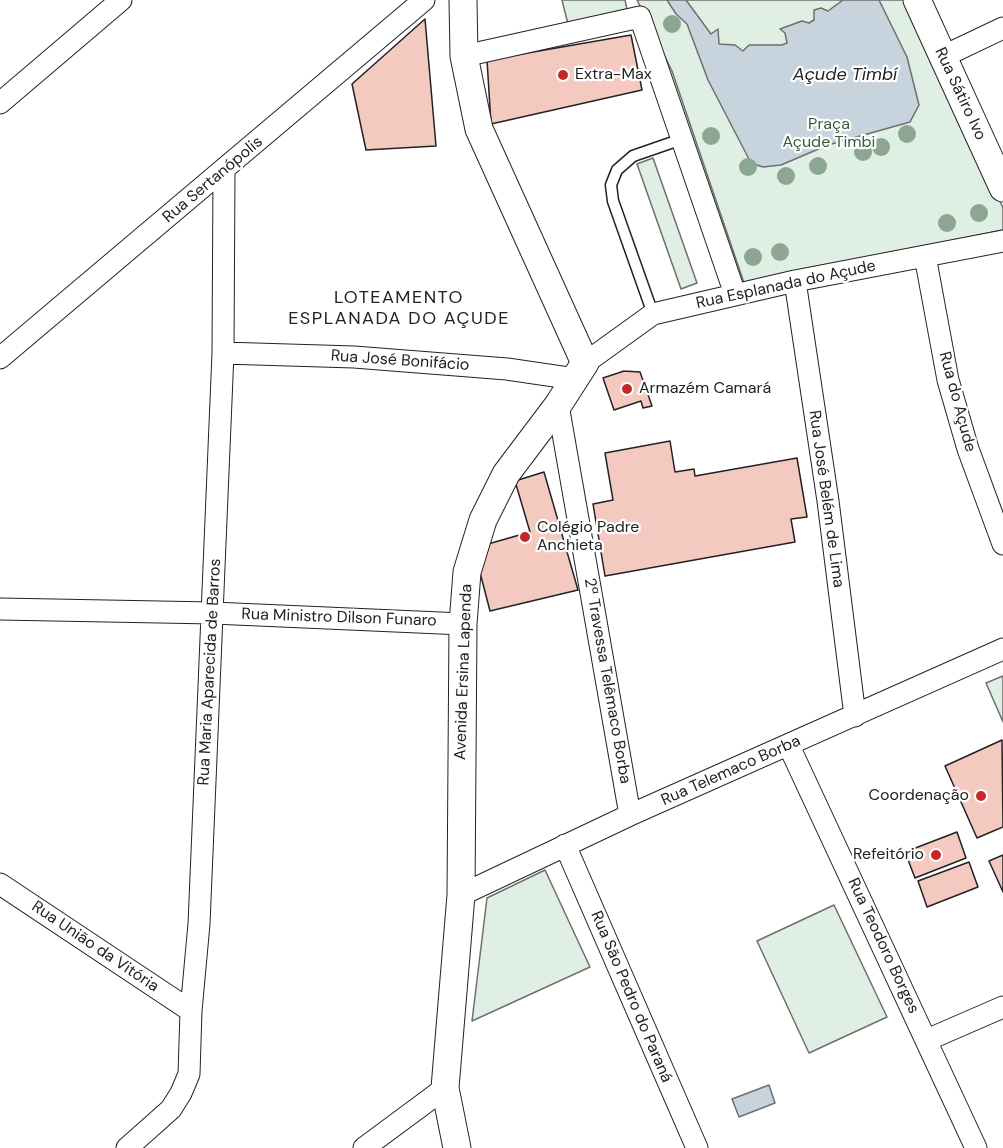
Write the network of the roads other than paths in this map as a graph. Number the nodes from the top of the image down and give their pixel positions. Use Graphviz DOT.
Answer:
graph roads {
  1 [pos="121,0"];
  2 [pos="424,0"];
  3 [pos="463,0"];
  4 [pos="917,0"];
  5 [pos="1003,28"];
  6 [pos="464,56"];
  7 [pos="942,57"];
  8 [pos="0,103"];
  9 [pos="682,139"];
  10 [pos="224,171"];
  11 [pos="1003,188"];
  12 [pos="1003,241"];
  13 [pos="925,256"];
  14 [pos="795,281"];
  15 [pos="735,294"];
  16 [pos="653,314"];
  17 [pos="223,353"];
  18 [pos="0,358"];
  19 [pos="580,371"];
  20 [pos="558,405"];
  21 [pos="1003,544"];
  22 [pos="0,609"];
  23 [pos="213,613"];
  24 [pos="463,624"];
  25 [pos="1003,649"];
  26 [pos="855,716"];
  27 [pos="789,746"];
  28 [pos="630,815"];
  29 [pos="565,845"];
  30 [pos="0,884"];
  31 [pos="461,895"];
  32 [pos="1003,1007"];
  33 [pos="191,1011"];
  34 [pos="927,1040"];
  35 [pos="445,1088"];
  36 [pos="127,1148"];
  37 [pos="364,1148"];
  38 [pos="457,1148"];
  39 [pos="697,1148"];
  40 [pos="976,1148"];
  1 -- 8 [label="street"];
  2 -- 10 [label="street, Rua Sertanópolis"];
  3 -- 6 [label="street"];
  4 -- 7 [label="street, Rua Sátiro Ivo"];
  5 -- 7 [label="street"];
  6 -- 9 [label="street"];
  6 -- 19 [label="street"];
  7 -- 11 [label="street, Rua Sátiro Ivo"];
  9 -- 15 [label="street"];
  9 -- 16 [label="lane"];
  10 -- 17 [label="street, Rua Maria Aparecida de Barros"];
  10 -- 18 [label="street, Rua Sertanópolis"];
  12 -- 13 [label="street, Rua Esplanada do Açude"];
  13 -- 14 [label="street, Rua Esplanada do Açude"];
  13 -- 21 [label="street, Rua do Açude"];
  14 -- 15 [label="street, Rua Esplanada do Açude"];
  14 -- 26 [label="street, Rua José Belém de Lima"];
  15 -- 16 [label="street, Rua Esplanada do Açude"];
  16 -- 19 [label="street, Rua Esplanada do Açude"];
  17 -- 19 [label="street, Rua José Bonifácio"];
  17 -- 23 [label="street, Rua Maria Aparecida de Barros"];
  19 -- 20 [label="street, Avenida Ersina Lapenda"];
  20 -- 24 [label="street, Avenida Ersina Lapenda"];
  20 -- 28 [label="street, 2ª Travessa Telêmaco Borba"];
  22 -- 23 [label="street, Rua Ministro Dilson Funaro"];
  23 -- 24 [label="street, Rua Ministro Dilson Funaro"];
  23 -- 33 [label="street, Rua Maria Aparecida de Barros"];
  24 -- 31 [label="street, Avenida Ersina Lapenda"];
  25 -- 26 [label="street, Rua Telemaco Borba"];
  26 -- 27 [label="street, Rua Telemaco Borba"];
  27 -- 28 [label="street, Rua Telemaco Borba"];
  27 -- 34 [label="street, Rua Teodoro Borges"];
  28 -- 29 [label="street, Rua Telemaco Borba"];
  29 -- 31 [label="street, Rua Telemaco Borba"];
  29 -- 39 [label="street, Rua São Pedro do Paraná"];
  30 -- 33 [label="street, Rua União da Vitória"];
  31 -- 35 [label="street, Avenida Ersina Lapenda"];
  32 -- 34 [label="street"];
  33 -- 36 [label="street, Rua Maria Aparecida de Barros"];
  34 -- 40 [label="street, Rua Teodoro Borges"];
  35 -- 37 [label="street"];
  35 -- 38 [label="street, Avenida Ersina Lapenda"];
}
